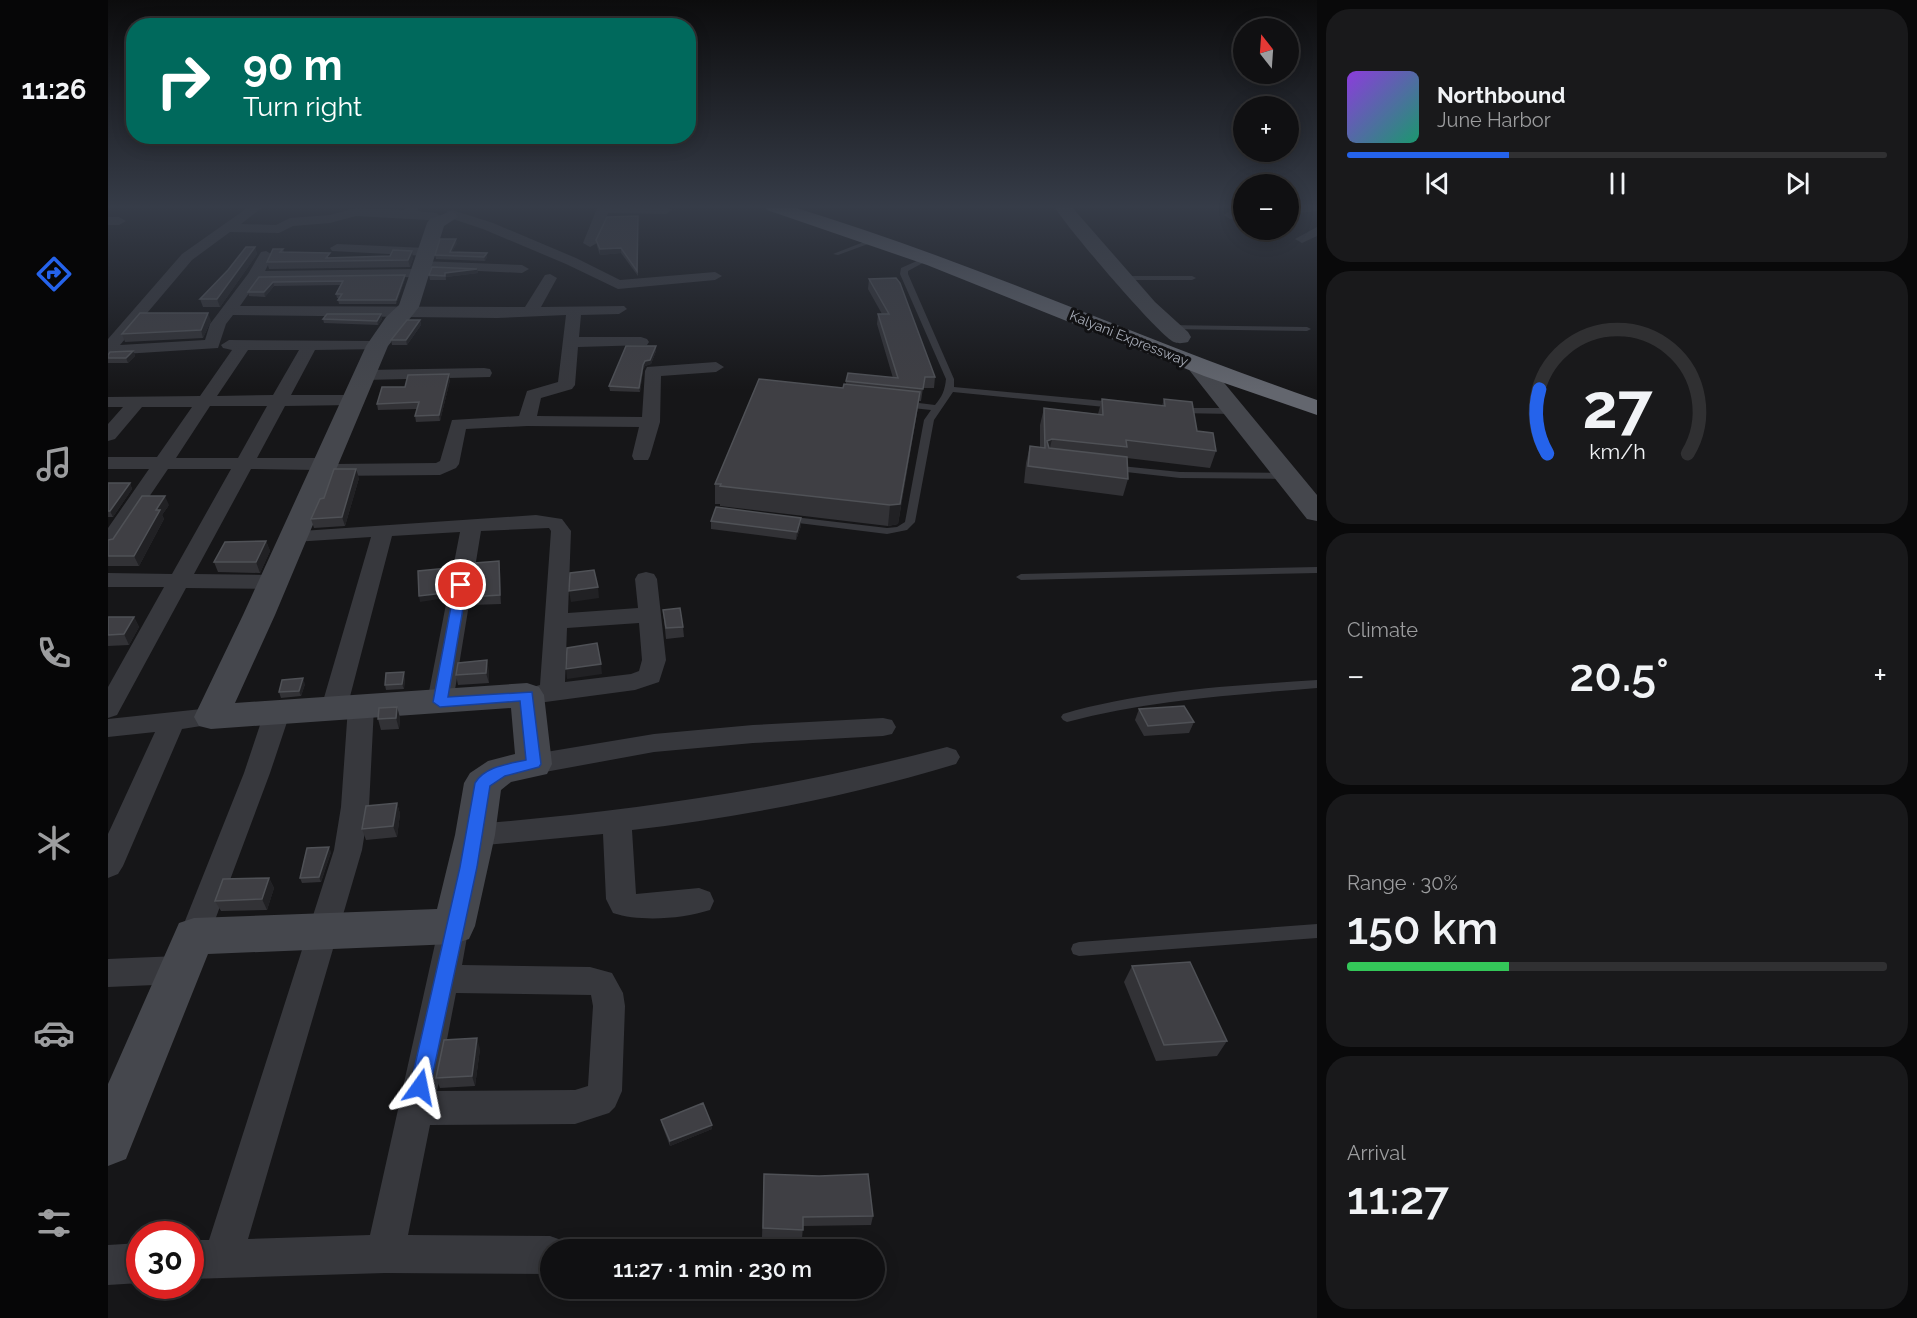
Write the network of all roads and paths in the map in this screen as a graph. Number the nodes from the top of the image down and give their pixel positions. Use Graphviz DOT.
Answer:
graph roads {
  1 [pos="178,268"];
  2 [pos="259,268"];
  3 [pos="286,268"];
  4 [pos="421,268"];
  5 [pos="518,268"];
  6 [pos="584,268"];
  7 [pos="909,268"];
  8 [pos="955,268"];
  9 [pos="969,268"];
  10 [pos="987,268"];
  11 [pos="1003,268"];
  12 [pos="1115,268"];
  13 [pos="522,269"];
  14 [pos="255,275"];
  15 [pos="715,276"];
  16 [pos="550,278"];
  17 [pos="1192,278"];
  18 [pos="1125,279"];
  19 [pos="619,309"];
  20 [pos="574,310"];
  21 [pos="227,312"];
  22 [pos="402,312"];
  23 [pos="530,312"];
  24 [pos="138,314"];
  25 [pos="159,314"];
  26 [pos="203,314"];
  27 [pos="1306,329"];
  28 [pos="1174,332"];
  29 [pos="569,342"];
  30 [pos="641,342"];
  31 [pos="212,345"];
  32 [pos="243,345"];
  33 [pos="310,345"];
  34 [pos="108,349"];
  35 [pos="1205,357"];
  36 [pos="716,367"];
  37 [pos="484,373"];
  38 [pos="365,374"];
  39 [pos="950,389"];
  40 [pos="1314,392"];
  41 [pos="278,401"];
  42 [pos="108,402"];
  43 [pos="137,402"];
  44 [pos="203,402"];
  45 [pos="889,403"];
  46 [pos="1122,406"];
  47 [pos="935,408"];
  48 [pos="1317,408"];
  49 [pos="1166,410"];
  50 [pos="1233,411"];
  51 [pos="527,421"];
  52 [pos="651,422"];
  53 [pos="108,435"];
  54 [pos="641,456"];
  55 [pos="161,463"];
  56 [pos="108,464"];
  57 [pos="243,465"];
  58 [pos="323,467"];
  59 [pos="1102,467"];
  60 [pos="1287,476"];
  61 [pos="1317,513"];
  62 [pos="780,518"];
  63 [pos="471,527"];
  64 [pos="383,531"];
  65 [pos="294,536"];
  66 [pos="108,543"];
  67 [pos="1317,570"];
  68 [pos="1022,577"];
  69 [pos="646,579"];
  70 [pos="108,580"];
  71 [pos="180,580"];
  72 [pos="273,582"];
  73 [pos="650,615"];
  74 [pos="557,621"];
  75 [pos="1317,684"];
  76 [pos="539,694"];
  77 [pos="440,702"];
  78 [pos="347,708"];
  79 [pos="277,713"];
  80 [pos="212,717"];
  81 [pos="1067,717"];
  82 [pos="172,722"];
  83 [pos="110,726"];
  84 [pos="883,727"];
  85 [pos="947,757"];
  86 [pos="534,764"];
  87 [pos="617,822"];
  88 [pos="475,835"];
  89 [pos="108,866"];
  90 [pos="699,901"];
  91 [pos="454,926"];
  92 [pos="323,931"];
  93 [pos="1317,931"];
  94 [pos="194,936"];
  95 [pos="1079,949"];
  96 [pos="178,970"];
  97 [pos="108,973"];
  98 [pos="443,980"];
  99 [pos="416,1108"];
  100 [pos="108,1141"];
  101 [pos="385,1254"];
  102 [pos="540,1255"];
  103 [pos="207,1259"];
  104 [pos="126,1264"];
  105 [pos="108,1265"];
  1 -- 24 [label="street"];
  2 -- 14 [label="street"];
  3 -- 14 [label="street"];
  4 -- 22 [label="street"];
  5 -- 13 [label="street"];
  6 -- 15 [label="street"];
  7 -- 39 [label="lane"];
  8 -- 35 [label="highway, Kalyani Expressway"];
  9 -- 40 [label="highway"];
  10 -- 40 [label="highway"];
  11 -- 28 [label="highway, Kalyani Expressway"];
  12 -- 18 [label="street"];
  14 -- 21 [label="street"];
  16 -- 23 [label="street"];
  17 -- 18 [label="lane"];
  18 -- 28 [label="street"];
  19 -- 20 [label="street"];
  20 -- 23 [label="street"];
  20 -- 29 [label="street"];
  21 -- 22 [label="street"];
  21 -- 26 [label="street"];
  21 -- 31 [label="street"];
  22 -- 23 [label="street"];
  22 -- 38 [label="street"];
  24 -- 25 [label="street"];
  24 -- 34 [label="street"];
  27 -- 28 [label="lane"];
  28 -- 35 [label="highway, Kalyani Expressway"];
  29 -- 30 [label="street"];
  29 -- 51 [label="street"];
  31 -- 32 [label="street"];
  31 -- 34 [label="street"];
  32 -- 33 [label="street"];
  32 -- 44 [label="street"];
  33 -- 38 [label="street"];
  33 -- 41 [label="street"];
  35 -- 48 [label="highway, Kalyani Expressway"];
  35 -- 50 [label="street"];
  36 -- 52 [label="street"];
  37 -- 38 [label="street"];
  38 -- 41 [label="street"];
  38 -- 58 [label="street"];
  39 -- 46 [label="lane"];
  39 -- 47 [label="lane"];
  41 -- 44 [label="street"];
  41 -- 57 [label="street"];
  42 -- 43 [label="street"];
  43 -- 44 [label="street"];
  43 -- 53 [label="street"];
  44 -- 55 [label="street"];
  45 -- 47 [label="lane"];
  47 -- 62 [label="lane"];
  49 -- 50 [label="lane"];
  50 -- 60 [label="street"];
  51 -- 52 [label="street"];
  51 -- 58 [label="street"];
  52 -- 54 [label="street"];
  55 -- 56 [label="street"];
  55 -- 57 [label="street"];
  55 -- 66 [label="street"];
  57 -- 58 [label="street"];
  57 -- 71 [label="street"];
  58 -- 65 [label="street"];
  59 -- 60 [label="lane"];
  60 -- 61 [label="street"];
  63 -- 64 [label="street"];
  63 -- 74 [label="street"];
  63 -- 77 [label="street"];
  64 -- 65 [label="street"];
  64 -- 78 [label="street"];
  65 -- 72 [label="street"];
  67 -- 68 [label="lane"];
  69 -- 73 [label="street"];
  70 -- 71 [label="street"];
  71 -- 72 [label="street"];
  71 -- 83 [label="street"];
  72 -- 80 [label="street"];
  73 -- 74 [label="street"];
  73 -- 76 [label="street"];
  74 -- 76 [label="street"];
  75 -- 81 [label="lane"];
  76 -- 77 [label="street"];
  76 -- 86 [label="street"];
  77 -- 78 [label="street"];
  78 -- 79 [label="street"];
  78 -- 92 [label="street"];
  79 -- 80 [label="street"];
  79 -- 94 [label="street"];
  80 -- 82 [label="street"];
  82 -- 83 [label="street"];
  82 -- 89 [label="street"];
  84 -- 86 [label="street"];
  85 -- 87 [label="street"];
  86 -- 88 [label="street"];
  87 -- 88 [label="street"];
  87 -- 90 [label="street"];
  88 -- 91 [label="street"];
  91 -- 92 [label="street"];
  91 -- 98 [label="street"];
  92 -- 94 [label="street"];
  92 -- 103 [label="street"];
  93 -- 95 [label="lane"];
  94 -- 96 [label="street"];
  96 -- 97 [label="street"];
  96 -- 100 [label="street"];
  98 -- 99 [label="street"];
  98 -- 99 [label="street"];
  99 -- 101 [label="street"];
  101 -- 102 [label="street"];
  101 -- 103 [label="street"];
  104 -- 105 [label="street"];
}
